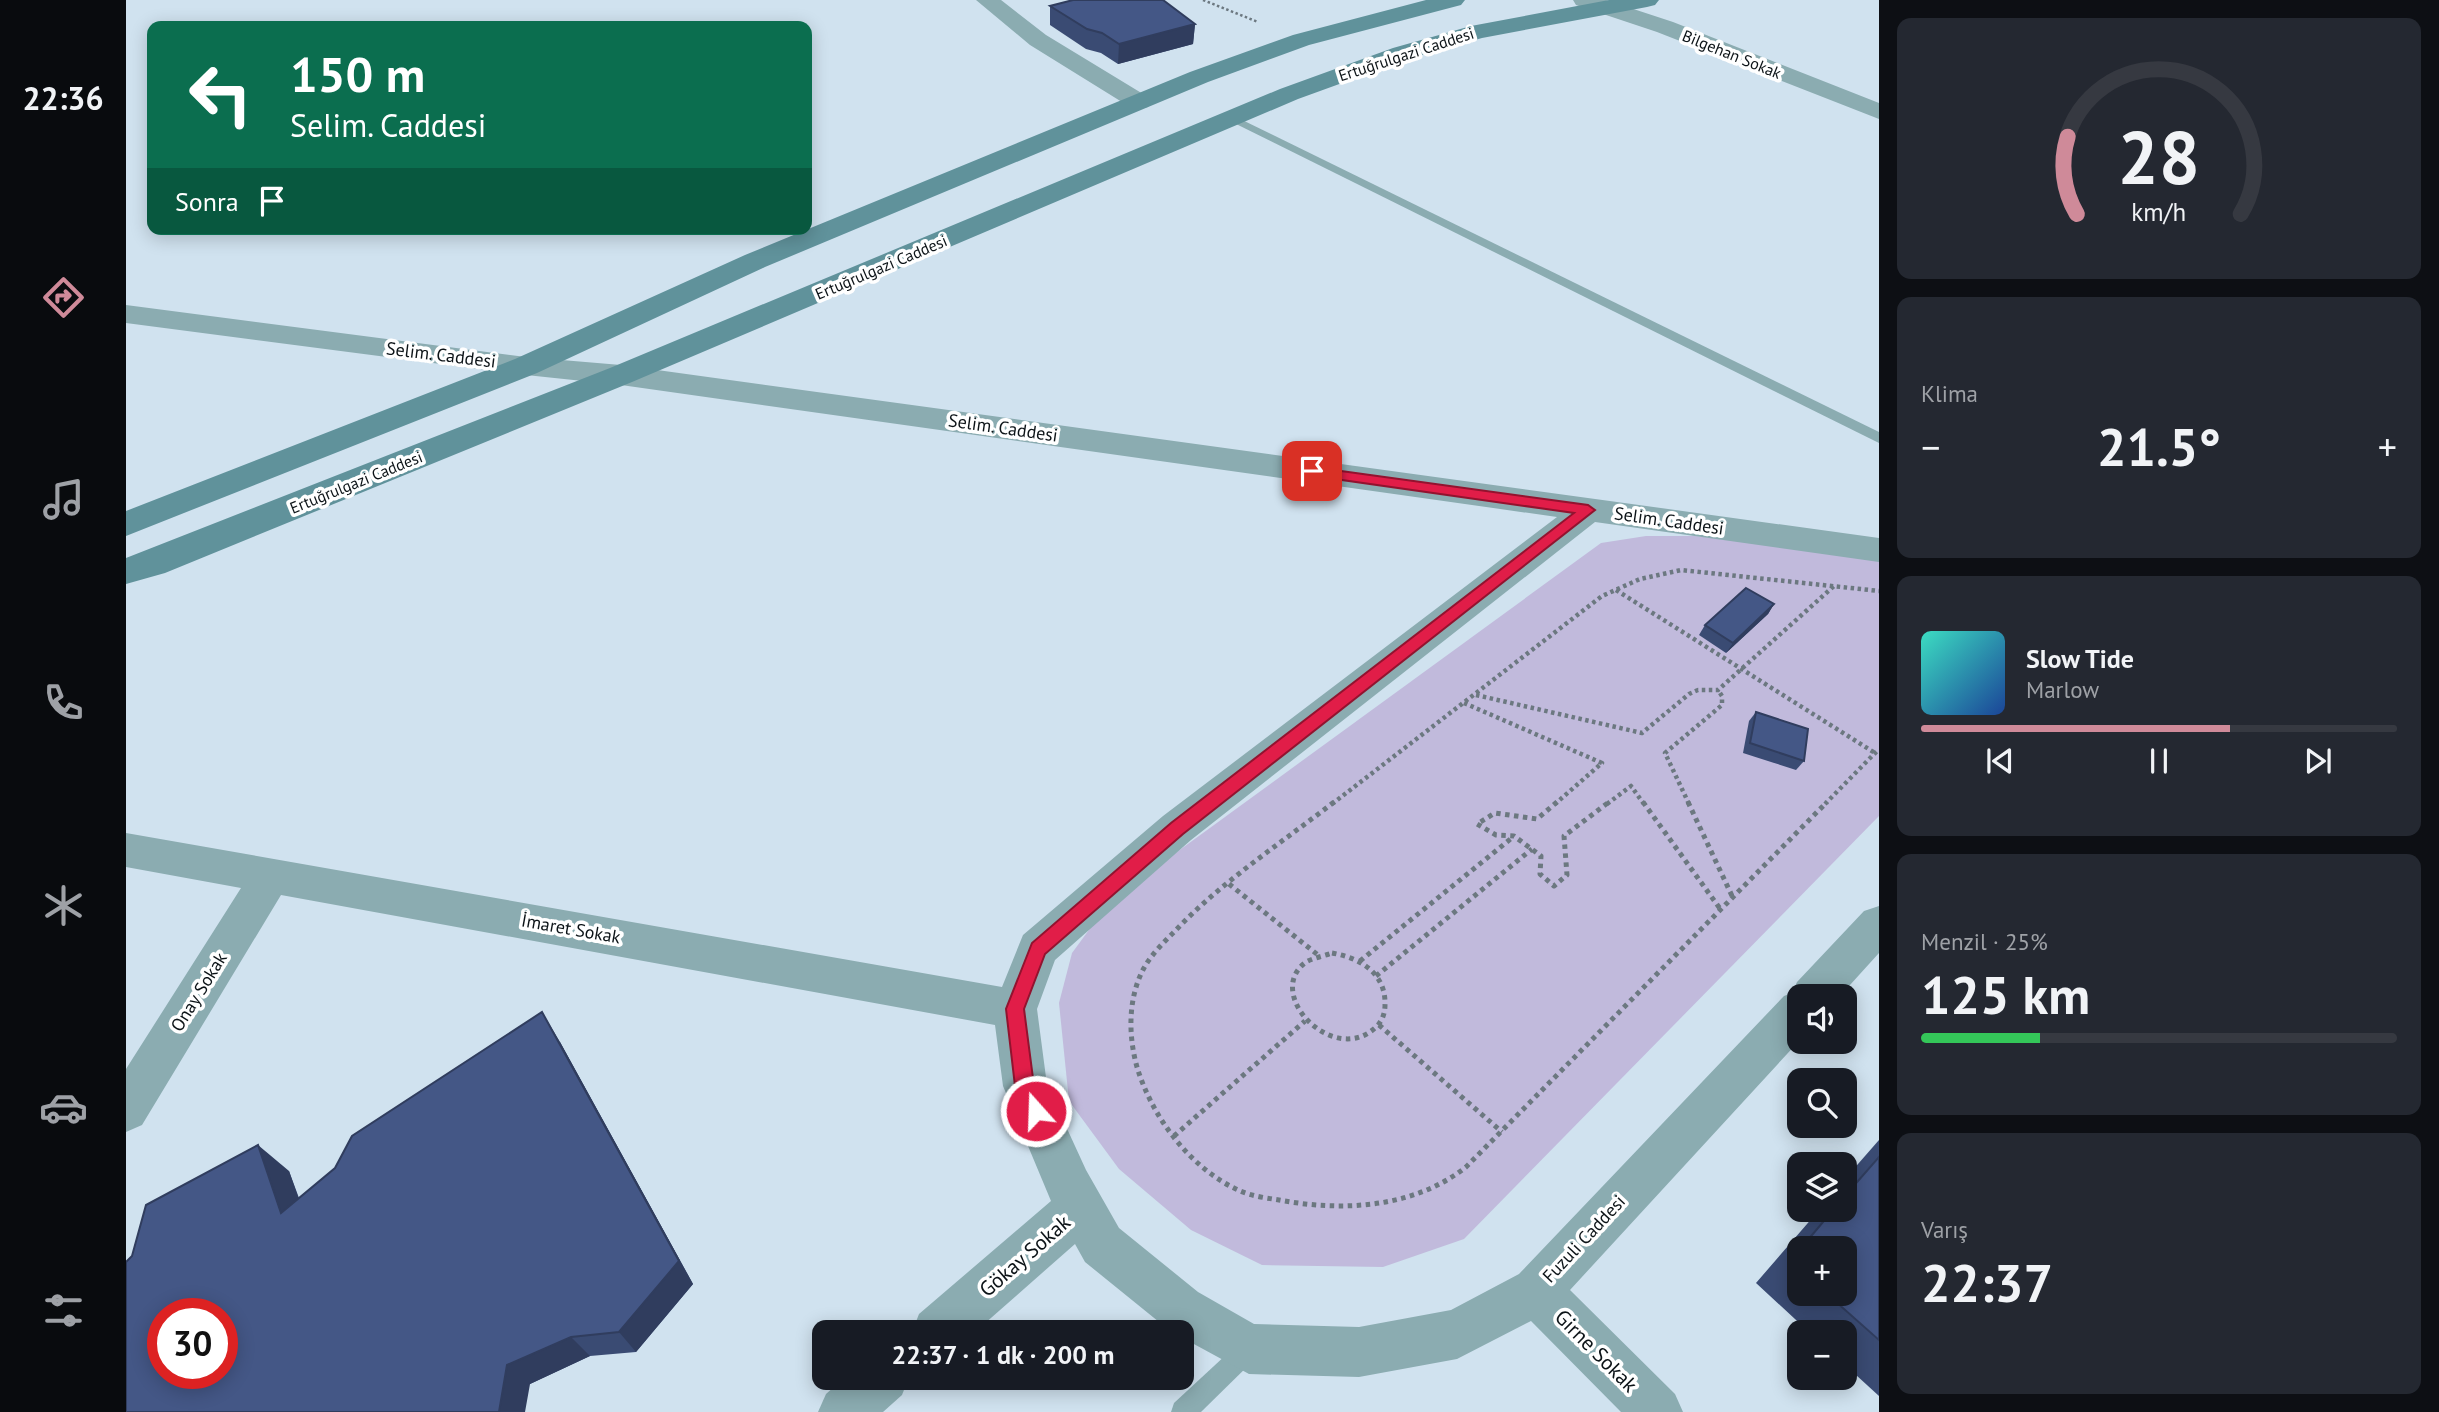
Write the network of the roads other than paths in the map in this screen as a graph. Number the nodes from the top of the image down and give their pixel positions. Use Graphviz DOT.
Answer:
graph roads {
  1 [pos="987,0"];
  2 [pos="1454,0"];
  3 [pos="1647,0"];
  4 [pos="1593,3"];
  5 [pos="1139,102"];
  6 [pos="1879,112"];
  7 [pos="1232,118"];
  8 [pos="126,314"];
  9 [pos="526,366"];
  10 [pos="621,375"];
  11 [pos="1879,438"];
  12 [pos="1588,510"];
  13 [pos="126,524"];
  14 [pos="1879,550"];
  15 [pos="126,570"];
  16 [pos="126,850"];
  17 [pos="271,875"];
  18 [pos="1879,924"];
  19 [pos="1823,984"];
  20 [pos="1015,1009"];
  21 [pos="1787,1023"];
  22 [pos="126,1110"];
  23 [pos="1081,1207"];
  24 [pos="1536,1291"];
  25 [pos="951,1320"];
  26 [pos="1249,1349"];
  27 [pos="869,1390"];
  28 [pos="844,1412"];
  29 [pos="1183,1412"];
  30 [pos="1657,1412"];
  1 -- 5 [label="street"];
  2 -- 5 [label="street"];
  3 -- 4 [label="street, Ertuğrulgazi Caddesi"];
  4 -- 6 [label="street, Bilgehan Sokak"];
  4 -- 7 [label="street, Ertuğrulgazi Caddesi"];
  5 -- 9 [label="street"];
  7 -- 10 [label="street, Ertuğrulgazi Caddesi"];
  7 -- 11 [label="lane"];
  8 -- 9 [label="street, Selim. Caddesi"];
  9 -- 10 [label="street, Selim. Caddesi"];
  9 -- 13 [label="street"];
  10 -- 12 [label="street, Selim. Caddesi"];
  10 -- 15 [label="street, Ertuğrulgazi Caddesi"];
  12 -- 14 [label="street, Selim. Caddesi"];
  12 -- 20 [label="street, Fuzuli Caddesi"];
  16 -- 17 [label="street, İmaret Sokak"];
  17 -- 20 [label="street, İmaret Sokak"];
  17 -- 22 [label="street, Onay Sokak"];
  18 -- 19 [label="street"];
  20 -- 23 [label="street, Fuzuli Caddesi"];
  21 -- 24 [label="street, Fuzuli Caddesi"];
  23 -- 25 [label="street, Gökay Sokak"];
  23 -- 26 [label="street, Fuzuli Caddesi"];
  24 -- 26 [label="street, Fuzuli Caddesi"];
  24 -- 30 [label="street, Girne Sokak"];
  26 -- 29 [label="lane"];
  27 -- 28 [label="street"];
}
